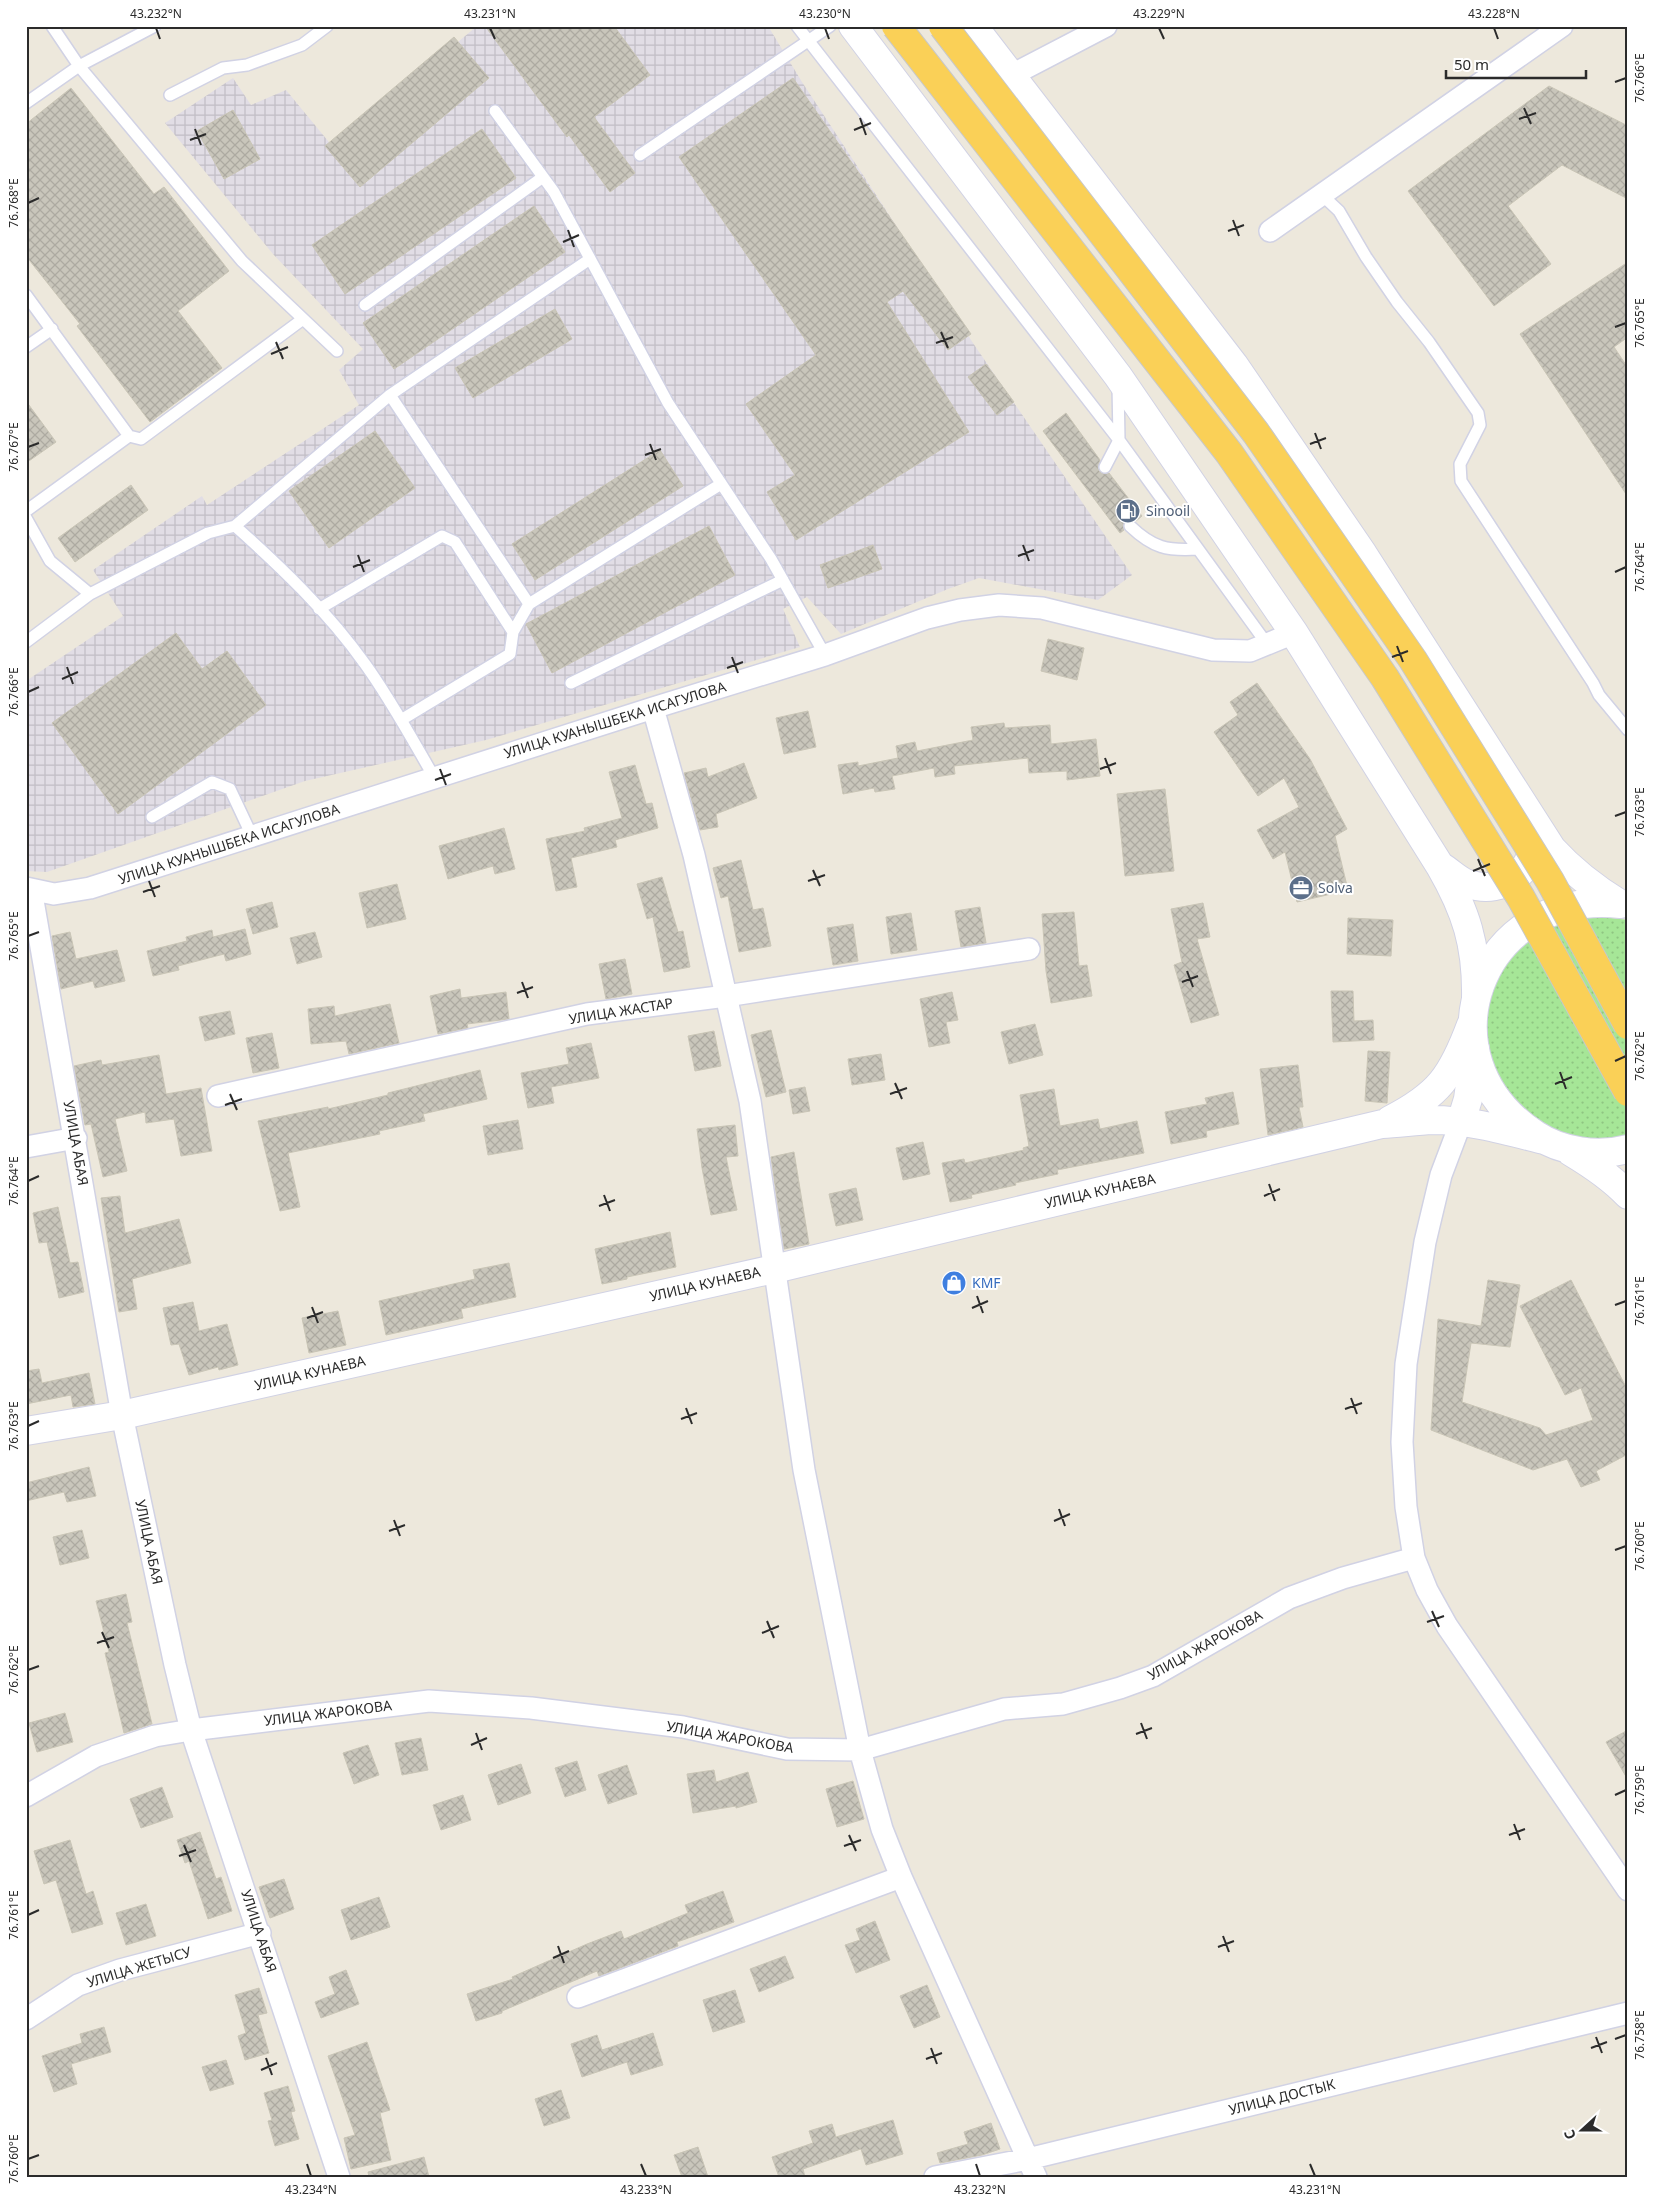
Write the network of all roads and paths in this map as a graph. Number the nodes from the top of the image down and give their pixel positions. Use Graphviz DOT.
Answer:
graph roads {
  1 [pos="52,26"];
  2 [pos="155,26"];
  3 [pos="327,26"];
  4 [pos="797,26"];
  5 [pos="830,26"];
  6 [pos="853,26"];
  7 [pos="896,26"];
  8 [pos="943,26"];
  9 [pos="973,26"];
  10 [pos="1106,26"];
  11 [pos="1562,26"];
  12 [pos="808,41"];
  13 [pos="79,66"];
  14 [pos="1010,76"];
  15 [pos="170,95"];
  16 [pos="26,103"];
  17 [pos="495,111"];
  18 [pos="640,155"];
  19 [pos="543,177"];
  20 [pos="1322,195"];
  21 [pos="1270,231"];
  22 [pos="590,259"];
  23 [pos="26,295"];
  24 [pos="365,305"];
  25 [pos="304,320"];
  26 [pos="52,329"];
  27 [pos="26,348"];
  28 [pos="337,351"];
  29 [pos="1118,376"];
  30 [pos="390,395"];
  31 [pos="129,436"];
  32 [pos="1119,440"];
  33 [pos="1105,467"];
  34 [pos="721,484"];
  35 [pos="26,511"];
  36 [pos="26,518"];
  37 [pos="235,526"];
  38 [pos="1130,526"];
  39 [pos="1198,549"];
  40 [pos="783,580"];
  41 [pos="90,594"];
  42 [pos="529,604"];
  43 [pos="319,609"];
  44 [pos="513,632"];
  45 [pos="1294,633"];
  46 [pos="26,642"];
  47 [pos="1268,644"];
  48 [pos="825,655"];
  49 [pos="571,683"];
  50 [pos="653,708"];
  51 [pos="401,720"];
  52 [pos="1628,730"];
  53 [pos="434,778"];
  54 [pos="152,817"];
  55 [pos="1533,820"];
  56 [pos="252,836"];
  57 [pos="1440,866"];
  58 [pos="29,888"];
  59 [pos="1624,905"];
  60 [pos="1029,948"];
  61 [pos="726,996"];
  62 [pos="1475,1008"];
  63 [pos="1628,1025"];
  64 [pos="1475,1049"];
  65 [pos="1628,1092"];
  66 [pos="218,1096"];
  67 [pos="1461,1122"];
  68 [pos="1382,1124"];
  69 [pos="76,1138"];
  70 [pos="1554,1144"];
  71 [pos="26,1147"];
  72 [pos="1628,1149"];
  73 [pos="1628,1195"];
  74 [pos="774,1269"];
  75 [pos="122,1415"];
  76 [pos="26,1430"];
  77 [pos="1414,1558"];
  78 [pos="192,1730"];
  79 [pos="860,1750"];
  80 [pos="26,1796"];
  81 [pos="902,1877"];
  82 [pos="1628,1890"];
  83 [pos="260,1933"];
  84 [pos="578,1998"];
  85 [pos="1628,2013"];
  86 [pos="26,2019"];
  87 [pos="1032,2168"];
  88 [pos="339,2177"];
  89 [pos="935,2177"];
  1 -- 13 [label="lane"];
  2 -- 13 [label="lane"];
  3 -- 15 [label="lane"];
  4 -- 12 [label="lane"];
  5 -- 12 [label="lane"];
  6 -- 29 [label="main road"];
  7 -- 65 [label="highway, bridge"];
  8 -- 63 [label="highway, bridge"];
  9 -- 14 [label="main road"];
  10 -- 14 [label="street"];
  11 -- 20 [label="street"];
  12 -- 18 [label="lane"];
  12 -- 32 [label="lane"];
  13 -- 16 [label="lane"];
  13 -- 25 [label="lane"];
  14 -- 55 [label="main road"];
  17 -- 19 [label="lane"];
  19 -- 22 [label="lane"];
  19 -- 24 [label="lane"];
  20 -- 21 [label="street"];
  20 -- 52 [label="lane"];
  22 -- 30 [label="lane"];
  22 -- 34 [label="lane"];
  23 -- 26 [label="lane"];
  25 -- 28 [label="lane"];
  25 -- 31 [label="lane"];
  26 -- 27 [label="lane"];
  26 -- 31 [label="lane"];
  29 -- 32 [label="lane"];
  29 -- 45 [label="main road"];
  30 -- 37 [label="lane"];
  30 -- 42 [label="lane"];
  31 -- 35 [label="lane"];
  32 -- 33 [label="lane"];
  32 -- 39 [label="lane"];
  34 -- 40 [label="lane"];
  34 -- 42 [label="lane"];
  36 -- 41 [label="lane"];
  37 -- 41 [label="lane"];
  37 -- 43 [label="lane"];
  38 -- 39 [label="lane"];
  39 -- 47 [label="lane"];
  40 -- 48 [label="lane"];
  40 -- 49 [label="lane"];
  41 -- 46 [label="lane"];
  42 -- 44 [label="lane"];
  43 -- 44 [label="lane"];
  43 -- 51 [label="lane"];
  44 -- 51 [label="lane"];
  45 -- 47 [label="street, УЛИЦА КУАНЫШБЕКА ИСАГУЛОВА"];
  45 -- 57 [label="main road"];
  47 -- 48 [label="street, УЛИЦА КУАНЫШБЕКА ИСАГУЛОВА"];
  48 -- 50 [label="street, УЛИЦА КУАНЫШБЕКА ИСАГУЛОВА"];
  50 -- 53 [label="street, УЛИЦА КУАНЫШБЕКА ИСАГУЛОВА"];
  50 -- 61 [label="street"];
  51 -- 53 [label="lane"];
  53 -- 56 [label="street, УЛИЦА КУАНЫШБЕКА ИСАГУЛОВА"];
  54 -- 56 [label="lane"];
  55 -- 57 [label="main road"];
  55 -- 59 [label="main road"];
  56 -- 58 [label="street, УЛИЦА КУАНЫШБЕКА ИСАГУЛОВА"];
  57 -- 62 [label="main road"];
  58 -- 69 [label="street, УЛИЦА АБАЯ"];
  59 -- 62 [label="main road"];
  60 -- 61 [label="street, УЛИЦА ЖАСТАР"];
  61 -- 66 [label="street, УЛИЦА ЖАСТАР"];
  61 -- 74 [label="street"];
  62 -- 64 [label="main road"];
  62 -- 68 [label="main road"];
  64 -- 67 [label="main road"];
  64 -- 70 [label="main road"];
  67 -- 68 [label="main road"];
  67 -- 70 [label="main road"];
  67 -- 77 [label="street"];
  68 -- 74 [label="main road, УЛИЦА КУНАЕВА"];
  69 -- 71 [label="street"];
  69 -- 75 [label="street, УЛИЦА АБАЯ"];
  70 -- 72 [label="main road"];
  70 -- 73 [label="main road"];
  74 -- 75 [label="main road, УЛИЦА КУНАЕВА"];
  74 -- 79 [label="street"];
  75 -- 76 [label="main road, УЛИЦА КУНАЕВА"];
  75 -- 78 [label="street, УЛИЦА АБАЯ"];
  77 -- 79 [label="street, УЛИЦА ЖАРОКОВА"];
  77 -- 82 [label="street"];
  78 -- 79 [label="street, УЛИЦА ЖАРОКОВА"];
  78 -- 80 [label="street, УЛИЦА ЖАРОКОВА"];
  78 -- 83 [label="street, УЛИЦА АБАЯ"];
  79 -- 81 [label="street"];
  81 -- 84 [label="street"];
  81 -- 87 [label="street"];
  83 -- 86 [label="street, УЛИЦА ЖЕТЫСУ"];
  83 -- 88 [label="street, УЛИЦА АБАЯ"];
  85 -- 87 [label="street, УЛИЦА ДОСТЫК"];
  87 -- 89 [label="street, УЛИЦА ДОСТЫК"];
}
